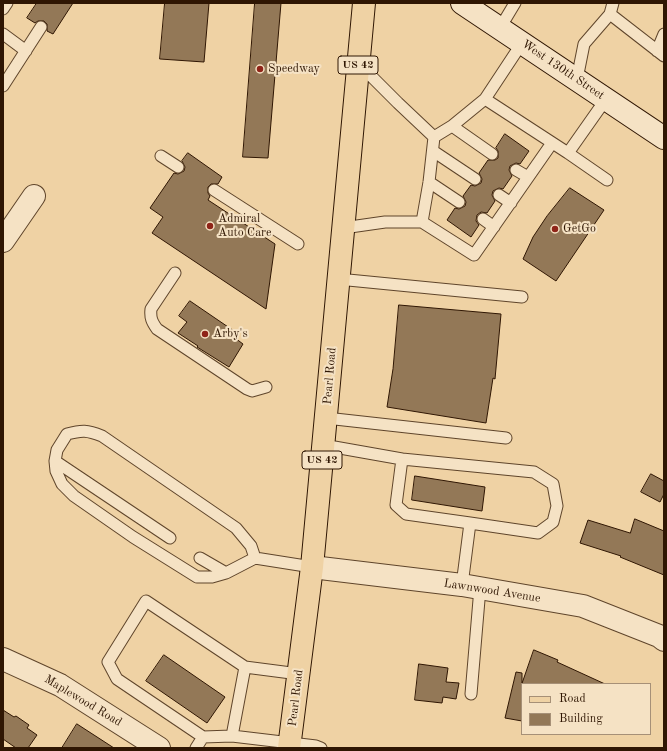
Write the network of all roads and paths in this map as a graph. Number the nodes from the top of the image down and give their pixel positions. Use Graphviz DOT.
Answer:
graph roads {
  1 [pos="7,3"];
  2 [pos="364,3"];
  3 [pos="462,3"];
  4 [pos="515,3"];
  5 [pos="611,8"];
  6 [pos="3,9"];
  7 [pos="41,27"];
  8 [pos="500,28"];
  9 [pos="3,34"];
  10 [pos="664,34"];
  11 [pos="522,43"];
  12 [pos="26,51"];
  13 [pos="660,54"];
  14 [pos="358,63"];
  15 [pos="577,79"];
  16 [pos="3,86"];
  17 [pos="485,99"];
  18 [pos="606,99"];
  19 [pos="452,126"];
  20 [pos="434,138"];
  21 [pos="664,138"];
  22 [pos="552,143"];
  23 [pos="433,151"];
  24 [pos="568,153"];
  25 [pos="492,154"];
  26 [pos="161,156"];
  27 [pos="178,167"];
  28 [pos="516,170"];
  29 [pos="528,177"];
  30 [pos="475,179"];
  31 [pos="607,180"];
  32 [pos="429,182"];
  33 [pos="214,190"];
  34 [pos="499,195"];
  35 [pos="34,196"];
  36 [pos="459,202"];
  37 [pos="511,203"];
  38 [pos="483,219"];
  39 [pos="422,222"];
  40 [pos="494,227"];
  41 [pos="343,228"];
  42 [pos="3,241"];
  43 [pos="298,244"];
  44 [pos="175,273"];
  45 [pos="338,279"];
  46 [pos="522,297"];
  47 [pos="266,387"];
  48 [pos="326,418"];
  49 [pos="506,438"];
  50 [pos="323,445"];
  51 [pos="402,458"];
  52 [pos="56,461"];
  53 [pos="470,523"];
  54 [pos="170,538"];
  55 [pos="200,558"];
  56 [pos="255,558"];
  57 [pos="312,567"];
  58 [pos="226,573"];
  59 [pos="471,587"];
  60 [pos="664,640"];
  61 [pos="3,659"];
  62 [pos="245,667"];
  63 [pos="299,674"];
  64 [pos="471,694"];
  65 [pos="232,736"];
  66 [pos="203,737"];
  67 [pos="290,745"];
  68 [pos="159,748"];
  69 [pos="196,748"];
  70 [pos="321,748"];
  1 -- 6 [label="lane"];
  2 -- 14 [label="main road, Pearl Road / US 42"];
  3 -- 8 [label="street, West 130th Street"];
  4 -- 8 [label="lane"];
  5 -- 13 [label="lane"];
  5 -- 15 [label="lane"];
  7 -- 12 [label="lane"];
  8 -- 11 [label="street, West 130th Street"];
  9 -- 12 [label="lane"];
  10 -- 13 [label="lane"];
  11 -- 15 [label="street, West 130th Street"];
  11 -- 17 [label="lane"];
  12 -- 16 [label="lane"];
  14 -- 20 [label="lane"];
  14 -- 41 [label="main road, Pearl Road / US 42"];
  15 -- 18 [label="street, West 130th Street"];
  17 -- 19 [label="lane"];
  17 -- 22 [label="lane"];
  18 -- 21 [label="street, West 130th Street"];
  18 -- 24 [label="lane"];
  19 -- 20 [label="lane"];
  19 -- 25 [label="lane"];
  20 -- 23 [label="lane"];
  22 -- 24 [label="lane"];
  22 -- 29 [label="lane"];
  23 -- 30 [label="lane"];
  23 -- 32 [label="lane"];
  24 -- 31 [label="lane"];
  26 -- 27 [label="lane"];
  28 -- 29 [label="lane"];
  29 -- 37 [label="lane"];
  32 -- 36 [label="lane"];
  32 -- 39 [label="lane"];
  33 -- 43 [label="lane"];
  34 -- 37 [label="lane"];
  35 -- 42 [label="street"];
  37 -- 40 [label="lane"];
  38 -- 40 [label="lane"];
  39 -- 40 [label="lane"];
  39 -- 41 [label="lane"];
  41 -- 45 [label="main road, Pearl Road / US 42"];
  44 -- 47 [label="lane"];
  45 -- 46 [label="lane"];
  45 -- 48 [label="main road, Pearl Road / US 42"];
  48 -- 49 [label="lane"];
  48 -- 50 [label="main road, Pearl Road / US 42"];
  50 -- 51 [label="lane"];
  50 -- 57 [label="main road, Pearl Road / US 42"];
  51 -- 53 [label="lane"];
  51 -- 53 [label="lane"];
  52 -- 54 [label="lane"];
  52 -- 56 [label="lane"];
  52 -- 58 [label="lane"];
  53 -- 59 [label="lane"];
  55 -- 58 [label="lane"];
  56 -- 57 [label="lane"];
  56 -- 58 [label="lane"];
  57 -- 59 [label="street, Lawnwood Avenue"];
  57 -- 63 [label="main road, Pearl Road / US 42"];
  59 -- 60 [label="street, Lawnwood Avenue"];
  59 -- 64 [label="lane"];
  61 -- 68 [label="street, Maplewood Road"];
  62 -- 63 [label="lane"];
  62 -- 65 [label="lane"];
  62 -- 66 [label="lane"];
  63 -- 67 [label="main road, Pearl Road / US 42"];
  65 -- 66 [label="lane"];
  65 -- 67 [label="lane"];
  66 -- 69 [label="lane"];
  67 -- 70 [label="lane"];
}
